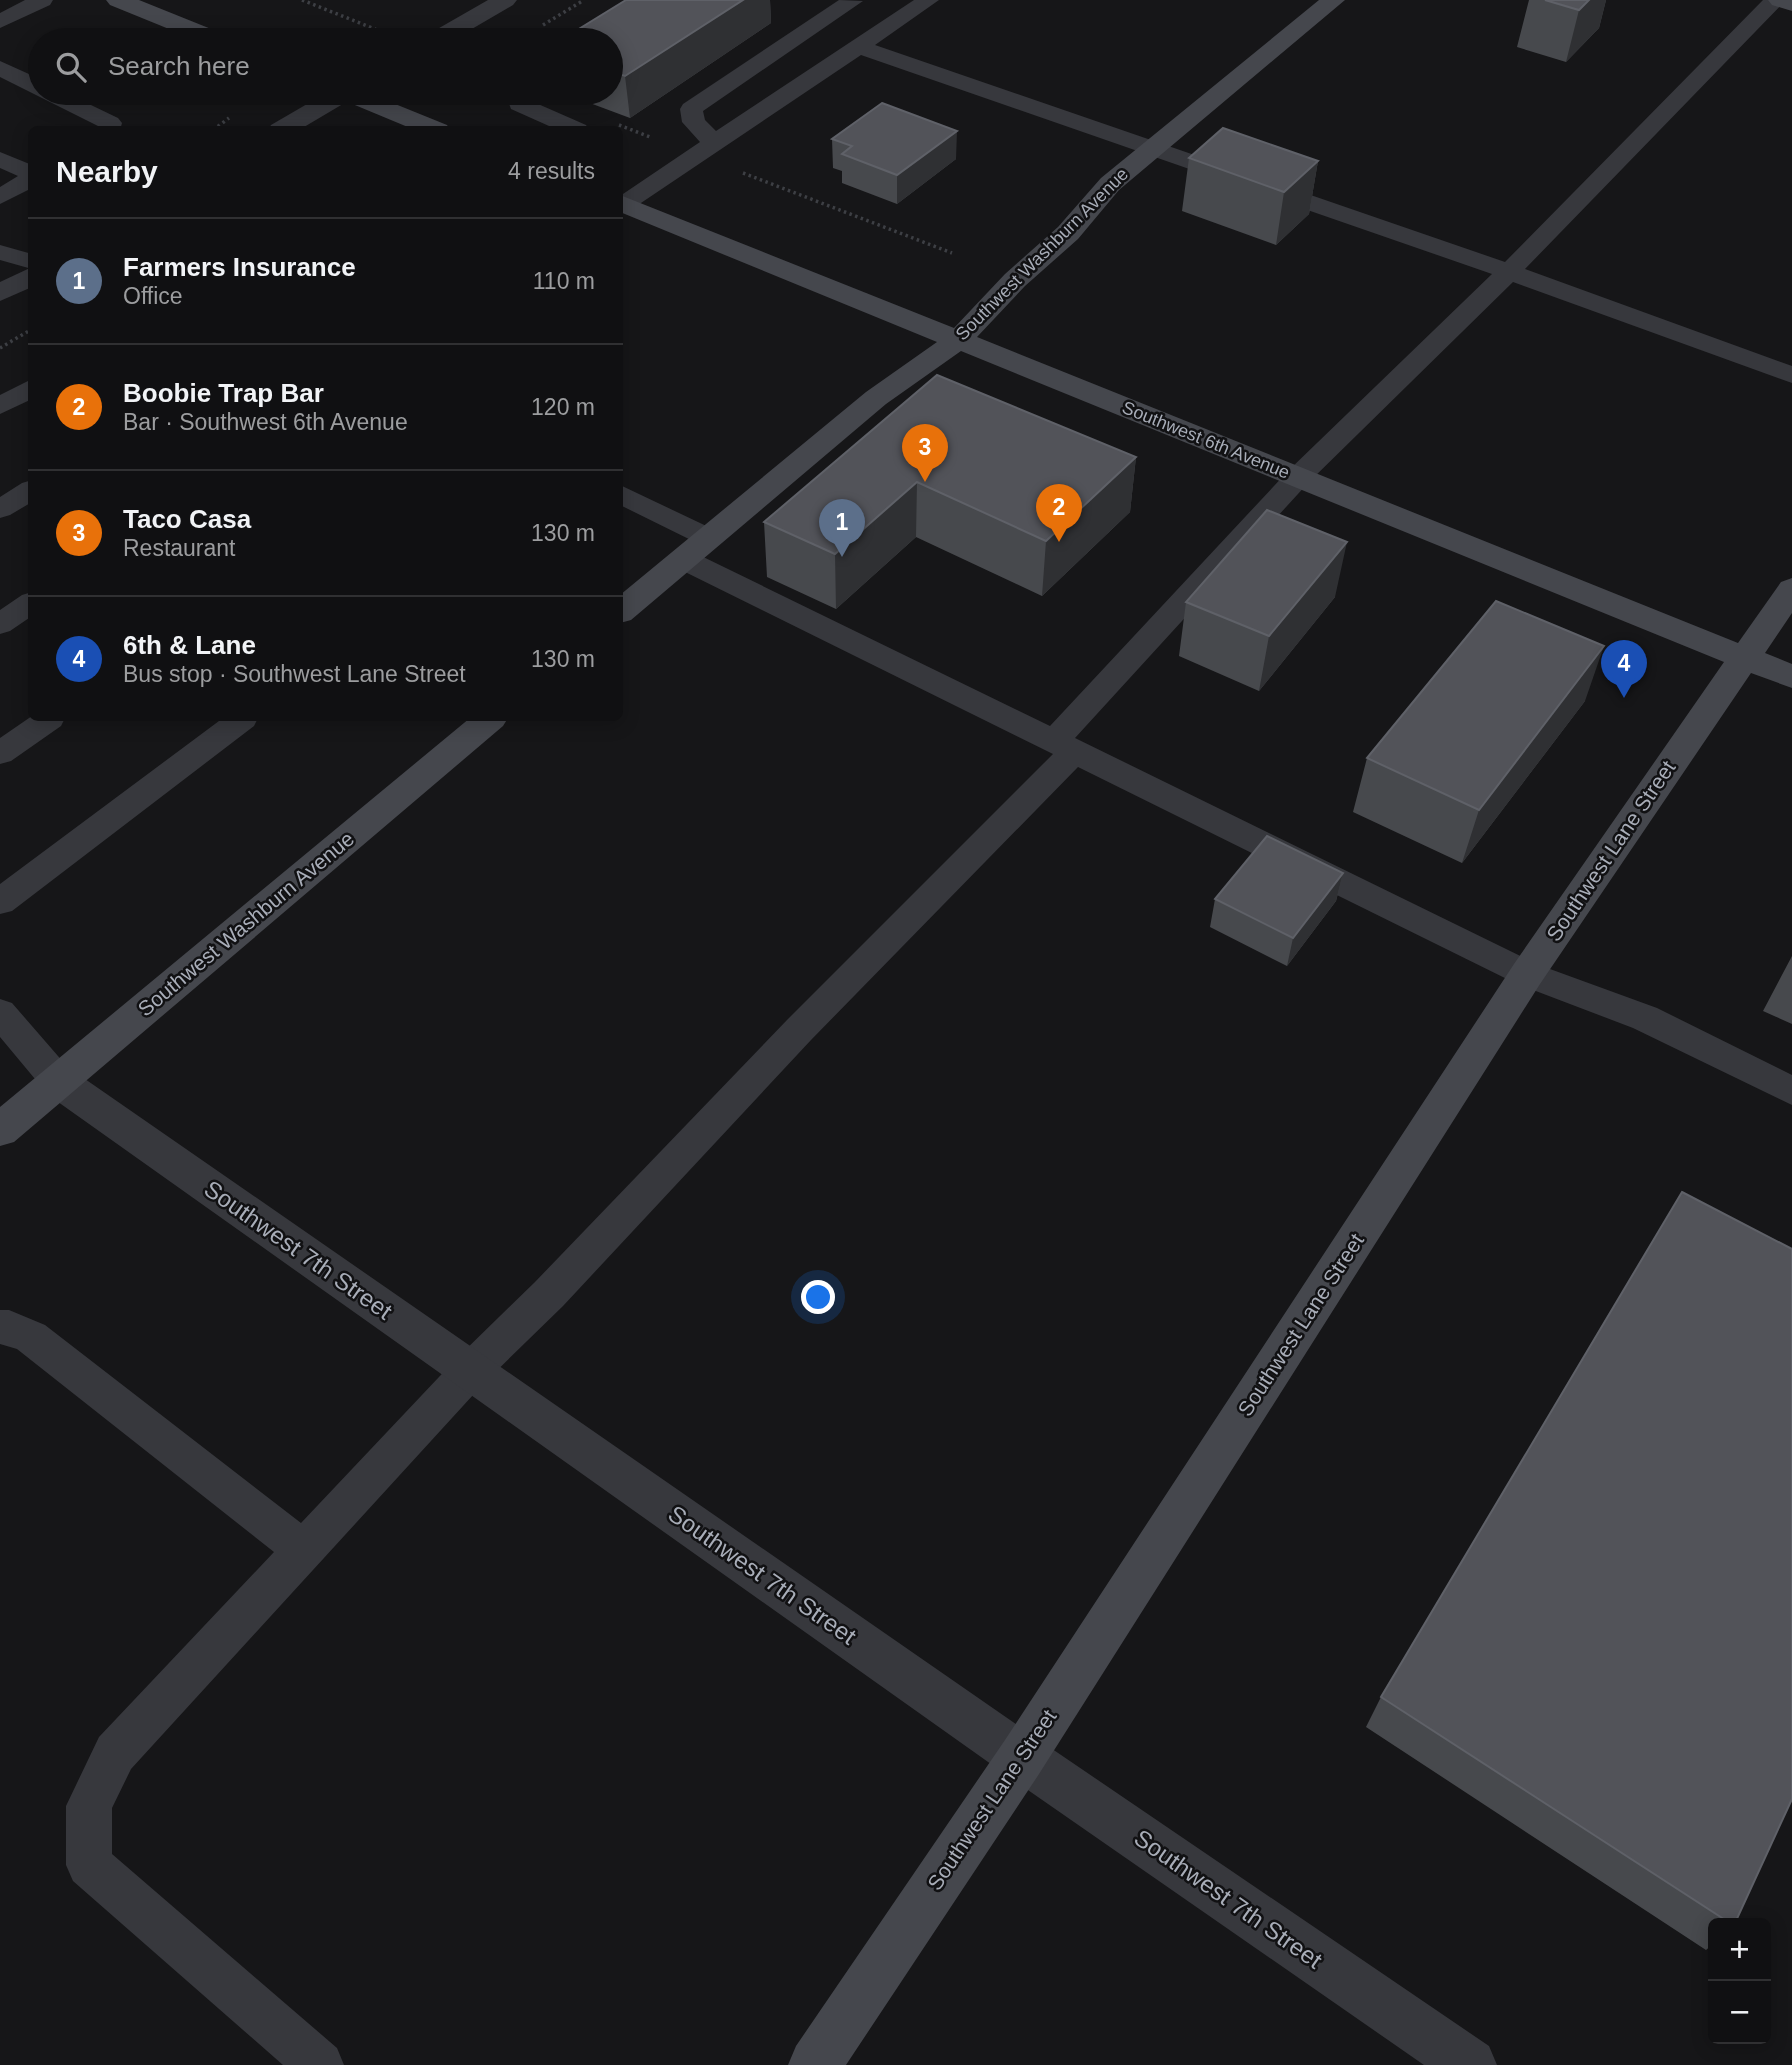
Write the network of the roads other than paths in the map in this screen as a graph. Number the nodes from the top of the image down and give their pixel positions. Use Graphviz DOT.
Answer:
graph roads {
  1 [pos="42,0"];
  2 [pos="118,0"];
  3 [pos="505,0"];
  4 [pos="851,0"];
  5 [pos="928,0"];
  6 [pos="1333,0"];
  7 [pos="1777,0"];
  8 [pos="1792,4"];
  9 [pos="902,18"];
  10 [pos="0,21"];
  11 [pos="187,28"];
  12 [pos="457,28"];
  13 [pos="860,47"];
  14 [pos="0,68"];
  15 [pos="28,82"];
  16 [pos="73,105"];
  17 [pos="325,105"];
  18 [pos="376,105"];
  19 [pos="521,105"];
  20 [pos="109,126"];
  21 [pos="287,126"];
  22 [pos="428,126"];
  23 [pos="569,126"];
  24 [pos="714,143"];
  25 [pos="1153,148"];
  26 [pos="0,159"];
  27 [pos="28,174"];
  28 [pos="28,179"];
  29 [pos="0,197"];
  30 [pos="623,202"];
  31 [pos="623,204"];
  32 [pos="0,252"];
  33 [pos="28,261"];
  34 [pos="1509,272"];
  35 [pos="28,277"];
  36 [pos="0,293"];
  37 [pos="958,340"];
  38 [pos="1792,375"];
  39 [pos="28,389"];
  40 [pos="0,406"];
  41 [pos="1298,477"];
  42 [pos="28,492"];
  43 [pos="623,495"];
  44 [pos="0,509"];
  45 [pos="709,538"];
  46 [pos="683,559"];
  47 [pos="1792,589"];
  48 [pos="28,605"];
  49 [pos="623,609"];
  50 [pos="0,624"];
  51 [pos="1744,657"];
  52 [pos="1792,677"];
  53 [pos="46,721"];
  54 [pos="239,721"];
  55 [pos="478,721"];
  56 [pos="1064,746"];
  57 [pos="0,753"];
  58 [pos="0,902"];
  59 [pos="1527,974"];
  60 [pos="0,1013"];
  61 [pos="58,1081"];
  62 [pos="1792,1090"];
  63 [pos="0,1130"];
  64 [pos="0,1327"];
  65 [pos="470,1371"];
  66 [pos="304,1550"];
  67 [pos="1022,1756"];
  68 [pos="320,2065"];
  69 [pos="815,2065"];
  70 [pos="1470,2065"];
  1 -- 10 [label="lane"];
  2 -- 11 [label="main road"];
  3 -- 12 [label="street"];
  4 -- 9 [label="lane"];
  4 -- 24 [label="lane"];
  5 -- 9 [label="lane"];
  6 -- 25 [label="main road, Southwest Washburn Avenue"];
  7 -- 8 [label="main road"];
  7 -- 34 [label="lane"];
  9 -- 13 [label="lane"];
  13 -- 24 [label="lane"];
  13 -- 25 [label="lane"];
  14 -- 15 [label="lane"];
  16 -- 20 [label="lane"];
  17 -- 21 [label="street"];
  18 -- 22 [label="main road"];
  19 -- 23 [label="lane"];
  24 -- 30 [label="lane"];
  25 -- 34 [label="lane"];
  25 -- 37 [label="main road, Southwest Washburn Avenue"];
  26 -- 27 [label="lane"];
  28 -- 29 [label="lane"];
  31 -- 37 [label="main road, Southwest 6th Avenue"];
  32 -- 33 [label="lane"];
  34 -- 38 [label="lane"];
  34 -- 41 [label="lane"];
  35 -- 36 [label="street"];
  37 -- 41 [label="main road, Southwest 6th Avenue"];
  37 -- 45 [label="main road, Southwest Washburn Avenue"];
  39 -- 40 [label="lane"];
  41 -- 51 [label="main road, Southwest 6th Avenue"];
  41 -- 56 [label="lane"];
  42 -- 44 [label="lane"];
  43 -- 45 [label="lane"];
  45 -- 46 [label="main road, Southwest Washburn Avenue"];
  46 -- 49 [label="main road, Southwest Washburn Avenue"];
  46 -- 56 [label="lane"];
  47 -- 51 [label="main road, Southwest Lane Street"];
  48 -- 50 [label="lane"];
  51 -- 52 [label="main road, Southwest 6th Avenue"];
  51 -- 59 [label="main road, Southwest Lane Street"];
  53 -- 57 [label="lane"];
  54 -- 58 [label="lane"];
  55 -- 61 [label="main road, Southwest Washburn Avenue"];
  56 -- 59 [label="lane"];
  56 -- 65 [label="lane"];
  59 -- 62 [label="lane"];
  59 -- 67 [label="main road, Southwest Lane Street"];
  60 -- 61 [label="lane"];
  61 -- 63 [label="main road, Southwest Washburn Avenue"];
  61 -- 65 [label="street, Southwest 7th Street"];
  64 -- 66 [label="lane"];
  65 -- 66 [label="lane"];
  65 -- 67 [label="street, Southwest 7th Street"];
  66 -- 68 [label="lane"];
  67 -- 69 [label="main road, Southwest Lane Street"];
  67 -- 70 [label="street, Southwest 7th Street"];
}
